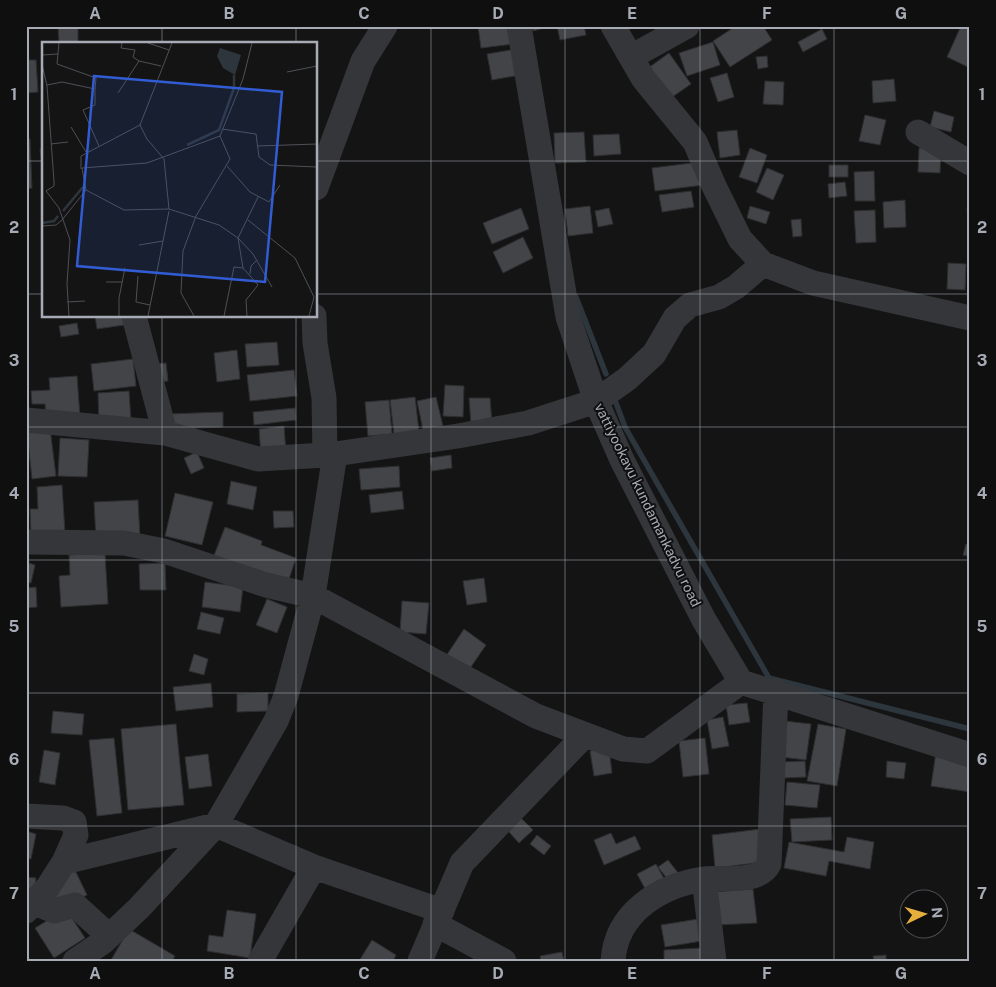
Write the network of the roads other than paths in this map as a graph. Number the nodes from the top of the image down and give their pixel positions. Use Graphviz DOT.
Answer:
graph roads {
  1 [pos="385,26"];
  2 [pos="519,26"];
  3 [pos="613,26"];
  4 [pos="687,26"];
  5 [pos="630,56"];
  6 [pos="918,132"];
  7 [pos="970,163"];
  8 [pos="318,183"];
  9 [pos="763,264"];
  10 [pos="135,318"];
  11 [pos="314,318"];
  12 [pos="970,318"];
  13 [pos="596,401"];
  14 [pos="26,420"];
  15 [pos="165,433"];
  16 [pos="330,455"];
  17 [pos="26,542"];
  18 [pos="313,596"];
  19 [pos="741,682"];
  20 [pos="776,691"];
  21 [pos="585,735"];
  22 [pos="970,755"];
  23 [pos="26,816"];
  24 [pos="216,825"];
  25 [pos="64,862"];
  26 [pos="314,867"];
  27 [pos="704,879"];
  28 [pos="30,907"];
  29 [pos="438,918"];
  30 [pos="109,936"];
  31 [pos="75,961"];
  32 [pos="260,961"];
  33 [pos="420,961"];
  34 [pos="504,961"];
  35 [pos="613,961"];
  36 [pos="714,961"];
  1 -- 8 [label="street"];
  2 -- 13 [label="street, vattiyookavu kundamankadvu road"];
  3 -- 5 [label="street"];
  4 -- 5 [label="street"];
  5 -- 9 [label="street"];
  6 -- 7 [label="street"];
  9 -- 12 [label="street"];
  9 -- 13 [label="street"];
  10 -- 15 [label="street"];
  11 -- 16 [label="street"];
  13 -- 16 [label="street"];
  13 -- 19 [label="street, vattiyookavu kundamankadvu road"];
  14 -- 15 [label="street"];
  15 -- 16 [label="street"];
  16 -- 18 [label="street"];
  17 -- 18 [label="street"];
  18 -- 21 [label="street"];
  18 -- 24 [label="street"];
  19 -- 20 [label="street"];
  19 -- 21 [label="street"];
  20 -- 22 [label="street"];
  20 -- 27 [label="street"];
  21 -- 29 [label="street"];
  23 -- 25 [label="street"];
  24 -- 25 [label="street"];
  24 -- 26 [label="street"];
  24 -- 30 [label="street"];
  25 -- 28 [label="street"];
  26 -- 29 [label="street"];
  26 -- 32 [label="street"];
  27 -- 35 [label="street"];
  27 -- 36 [label="street"];
  28 -- 30 [label="street"];
  29 -- 33 [label="street"];
  29 -- 34 [label="street"];
  30 -- 31 [label="street"];
}
